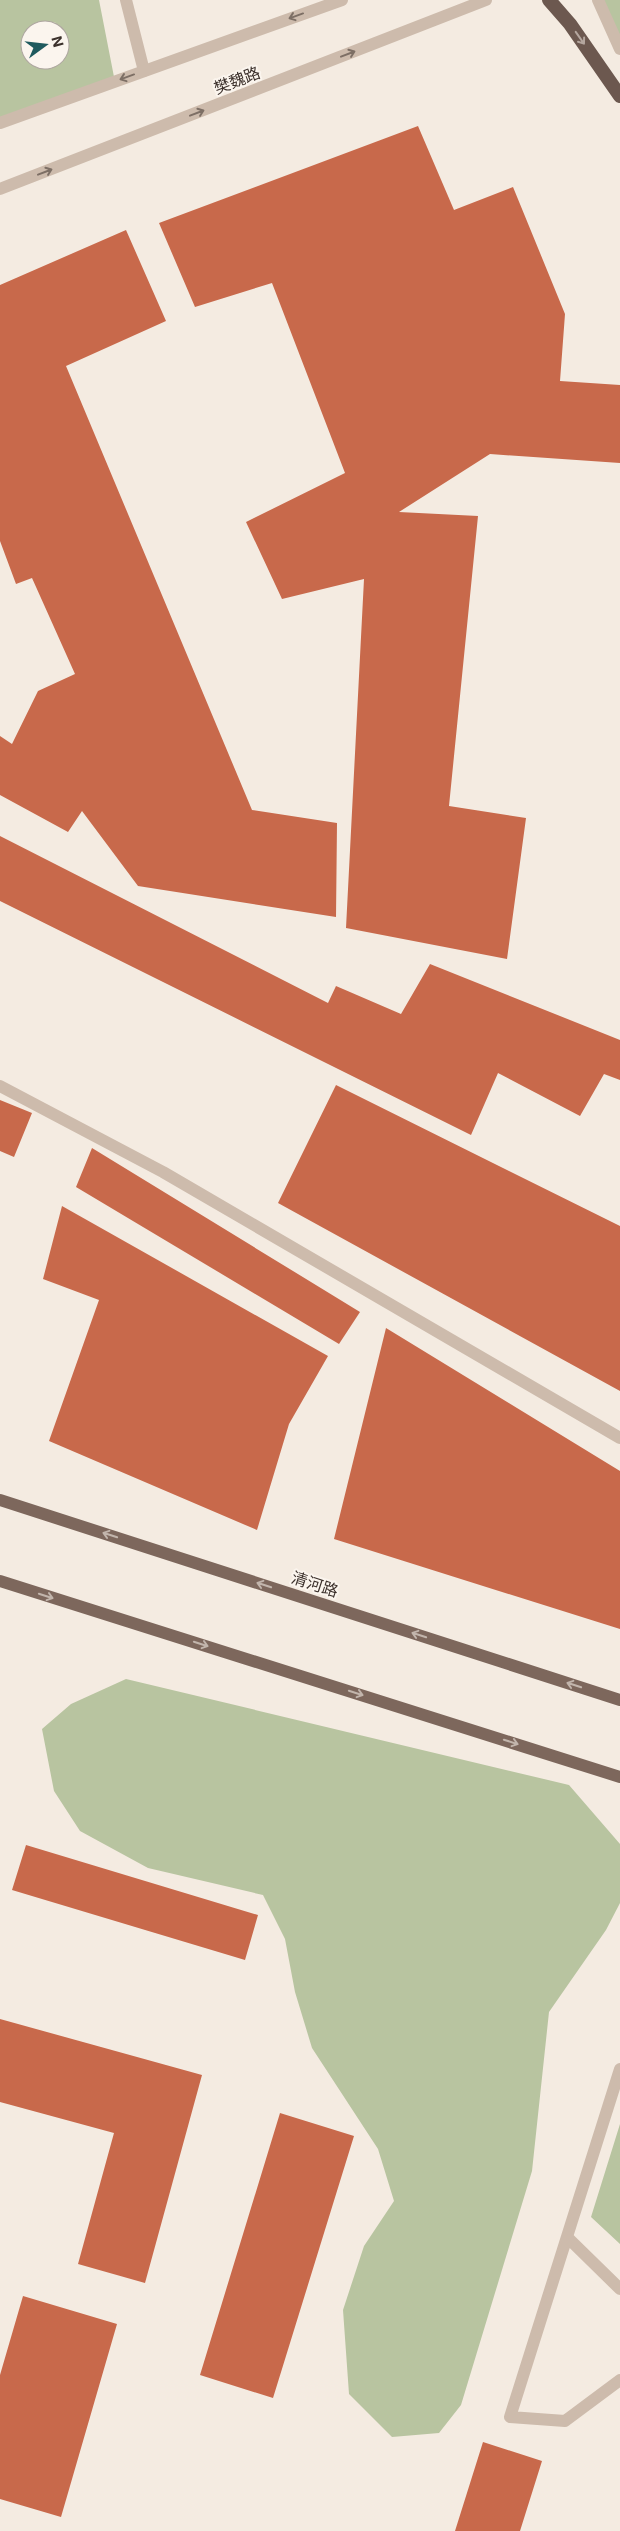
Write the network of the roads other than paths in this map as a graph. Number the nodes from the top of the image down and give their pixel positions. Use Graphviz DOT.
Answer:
graph roads {
  1 [pos="126,0"];
  2 [pos="342,0"];
  3 [pos="549,0"];
  4 [pos="598,0"];
  5 [pos="483,1"];
  6 [pos="620,49"];
  7 [pos="144,71"];
  8 [pos="620,96"];
  9 [pos="0,123"];
  10 [pos="0,189"];
  11 [pos="0,1086"];
  12 [pos="620,1438"];
  13 [pos="0,1500"];
  14 [pos="0,1581"];
  15 [pos="620,1700"];
  16 [pos="620,1776"];
  17 [pos="620,2069"];
  18 [pos="567,2237"];
  19 [pos="620,2288"];
  20 [pos="620,2380"];
  1 -- 7 [label="street"];
  2 -- 7 [label="street, one-way"];
  3 -- 8 [label="highway, one-way"];
  4 -- 6 [label="street"];
  10 -- 5 [label="street, 樊魏路, one-way"];
  7 -- 9 [label="street, one-way"];
  11 -- 12 [label="street"];
  15 -- 13 [label="main road, 清河路, one-way"];
  14 -- 16 [label="main road, one-way"];
  17 -- 18 [label="street"];
  18 -- 19 [label="street"];
  18 -- 20 [label="street"];
}
